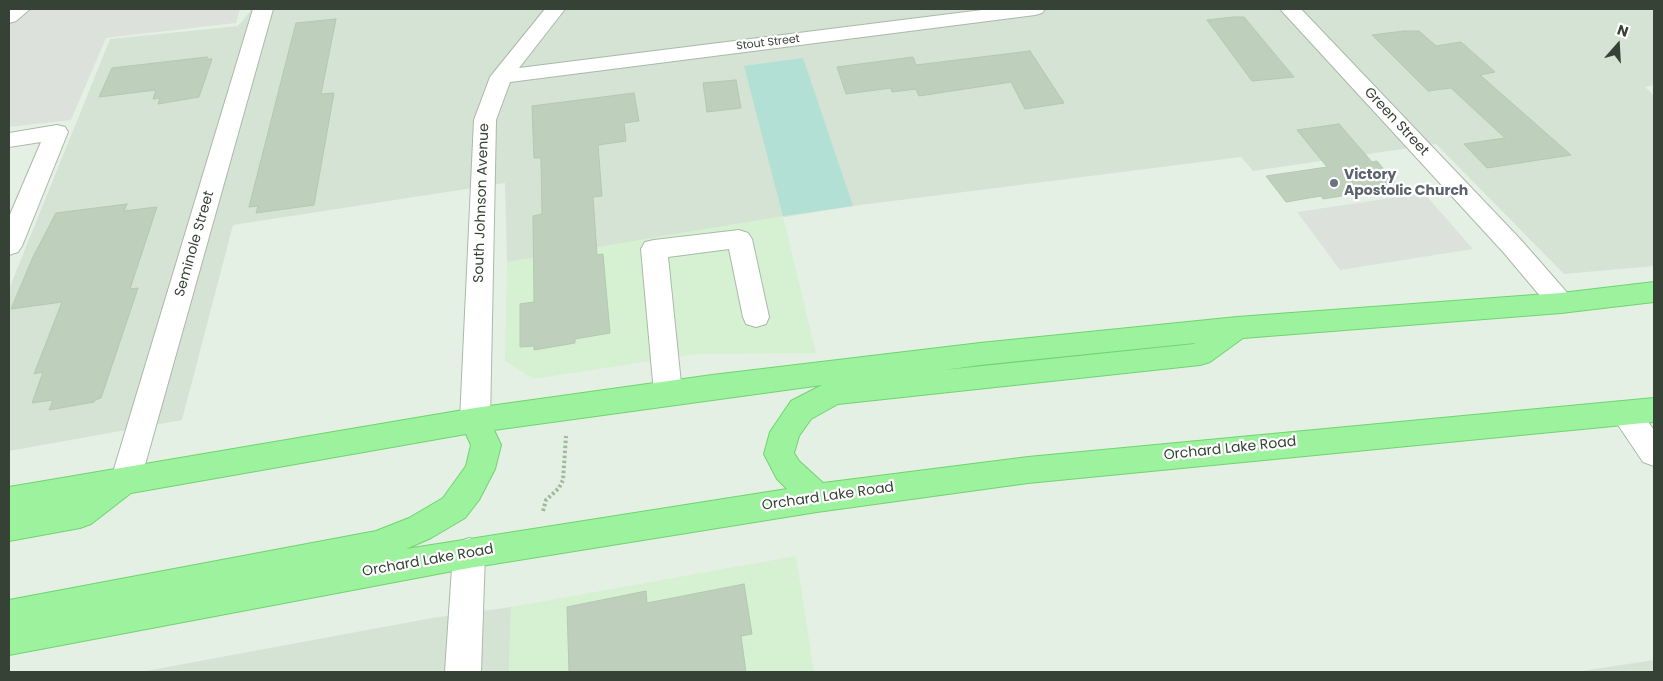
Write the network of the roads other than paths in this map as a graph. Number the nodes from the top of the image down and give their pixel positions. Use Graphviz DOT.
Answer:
graph roads {
  1 [pos="20,9"];
  2 [pos="264,9"];
  3 [pos="555,9"];
  4 [pos="1035,9"];
  5 [pos="1290,9"];
  6 [pos="943,14"];
  7 [pos="9,17"];
  8 [pos="500,77"];
  9 [pos="9,140"];
  10 [pos="9,246"];
  11 [pos="1654,292"];
  12 [pos="1561,302"];
  13 [pos="756,317"];
  14 [pos="1237,328"];
  15 [pos="668,393"];
  16 [pos="1640,411"];
  17 [pos="476,420"];
  18 [pos="1654,453"];
  19 [pos="126,479"];
  20 [pos="817,498"];
  21 [pos="9,500"];
  22 [pos="9,526"];
  23 [pos="470,553"];
  24 [pos="9,616"];
  25 [pos="9,638"];
  26 [pos="463,672"];
  1 -- 7 [label="street"];
  2 -- 19 [label="street, Seminole Street"];
  3 -- 8 [label="street, South Johnson Avenue"];
  4 -- 6 [label="street, Stout Street"];
  5 -- 12 [label="street, Green Street"];
  6 -- 8 [label="street, Stout Street"];
  8 -- 17 [label="street, South Johnson Avenue"];
  9 -- 10 [label="street"];
  11 -- 12 [label="main road"];
  12 -- 14 [label="main road"];
  13 -- 15 [label="street"];
  14 -- 15 [label="main road"];
  14 -- 20 [label="main road"];
  15 -- 17 [label="main road"];
  16 -- 18 [label="street"];
  16 -- 20 [label="main road, Orchard Lake Road"];
  17 -- 19 [label="main road"];
  17 -- 24 [label="main road"];
  19 -- 21 [label="main road"];
  19 -- 22 [label="main road"];
  20 -- 23 [label="main road, Orchard Lake Road"];
  23 -- 25 [label="main road, Orchard Lake Road"];
  23 -- 26 [label="street"];
}
